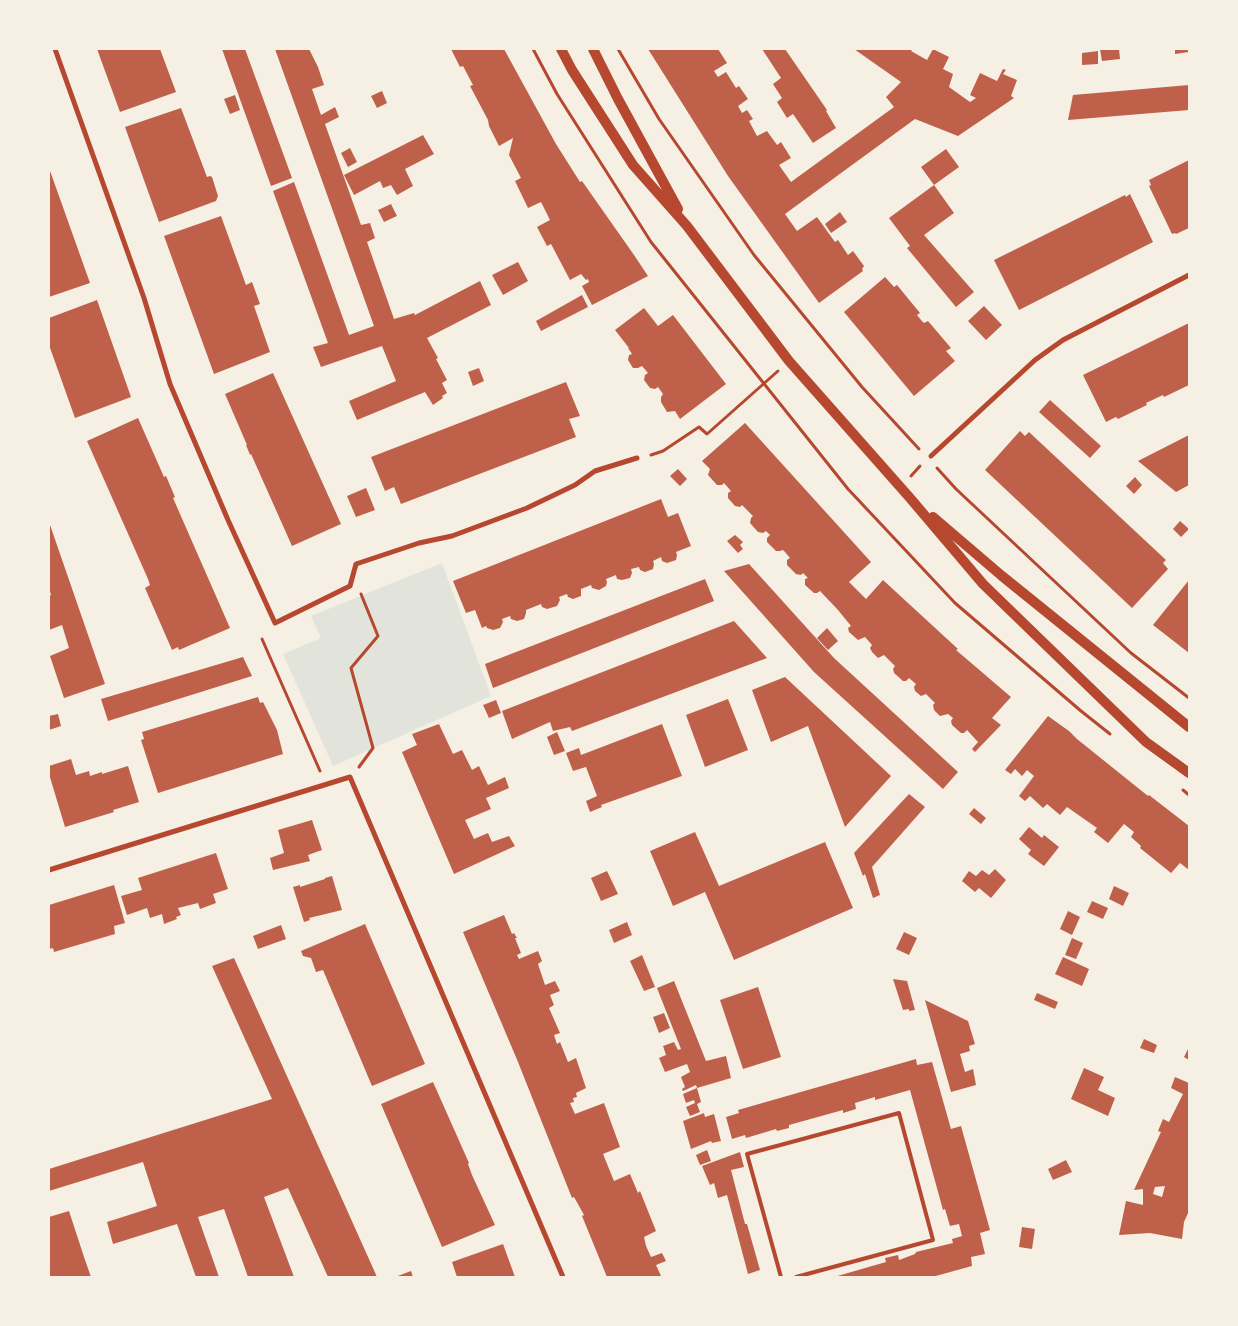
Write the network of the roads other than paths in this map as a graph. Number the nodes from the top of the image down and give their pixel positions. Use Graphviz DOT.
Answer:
graph roads {
  1 [pos="55,49"];
  2 [pos="561,49"];
  3 [pos="593,49"];
  4 [pos="687,226"];
  5 [pos="1189,275"];
  6 [pos="929,457"];
  7 [pos="637,458"];
  8 [pos="910,498"];
  9 [pos="1189,727"];
  10 [pos="1189,773"];
  11 [pos="49,870"];
  12 [pos="563,1277"];
  13 [pos="780,1277"];
  14 [pos="796,1277"];
  1 -- 7 [label="street"];
  2 -- 4 [label="main road"];
  3 -- 4 [label="main road"];
  4 -- 8 [label="main road"];
  5 -- 6 [label="street"];
  8 -- 9 [label="main road"];
  8 -- 10 [label="main road"];
  11 -- 12 [label="street"];
  13 -- 14 [label="lane"];
}
